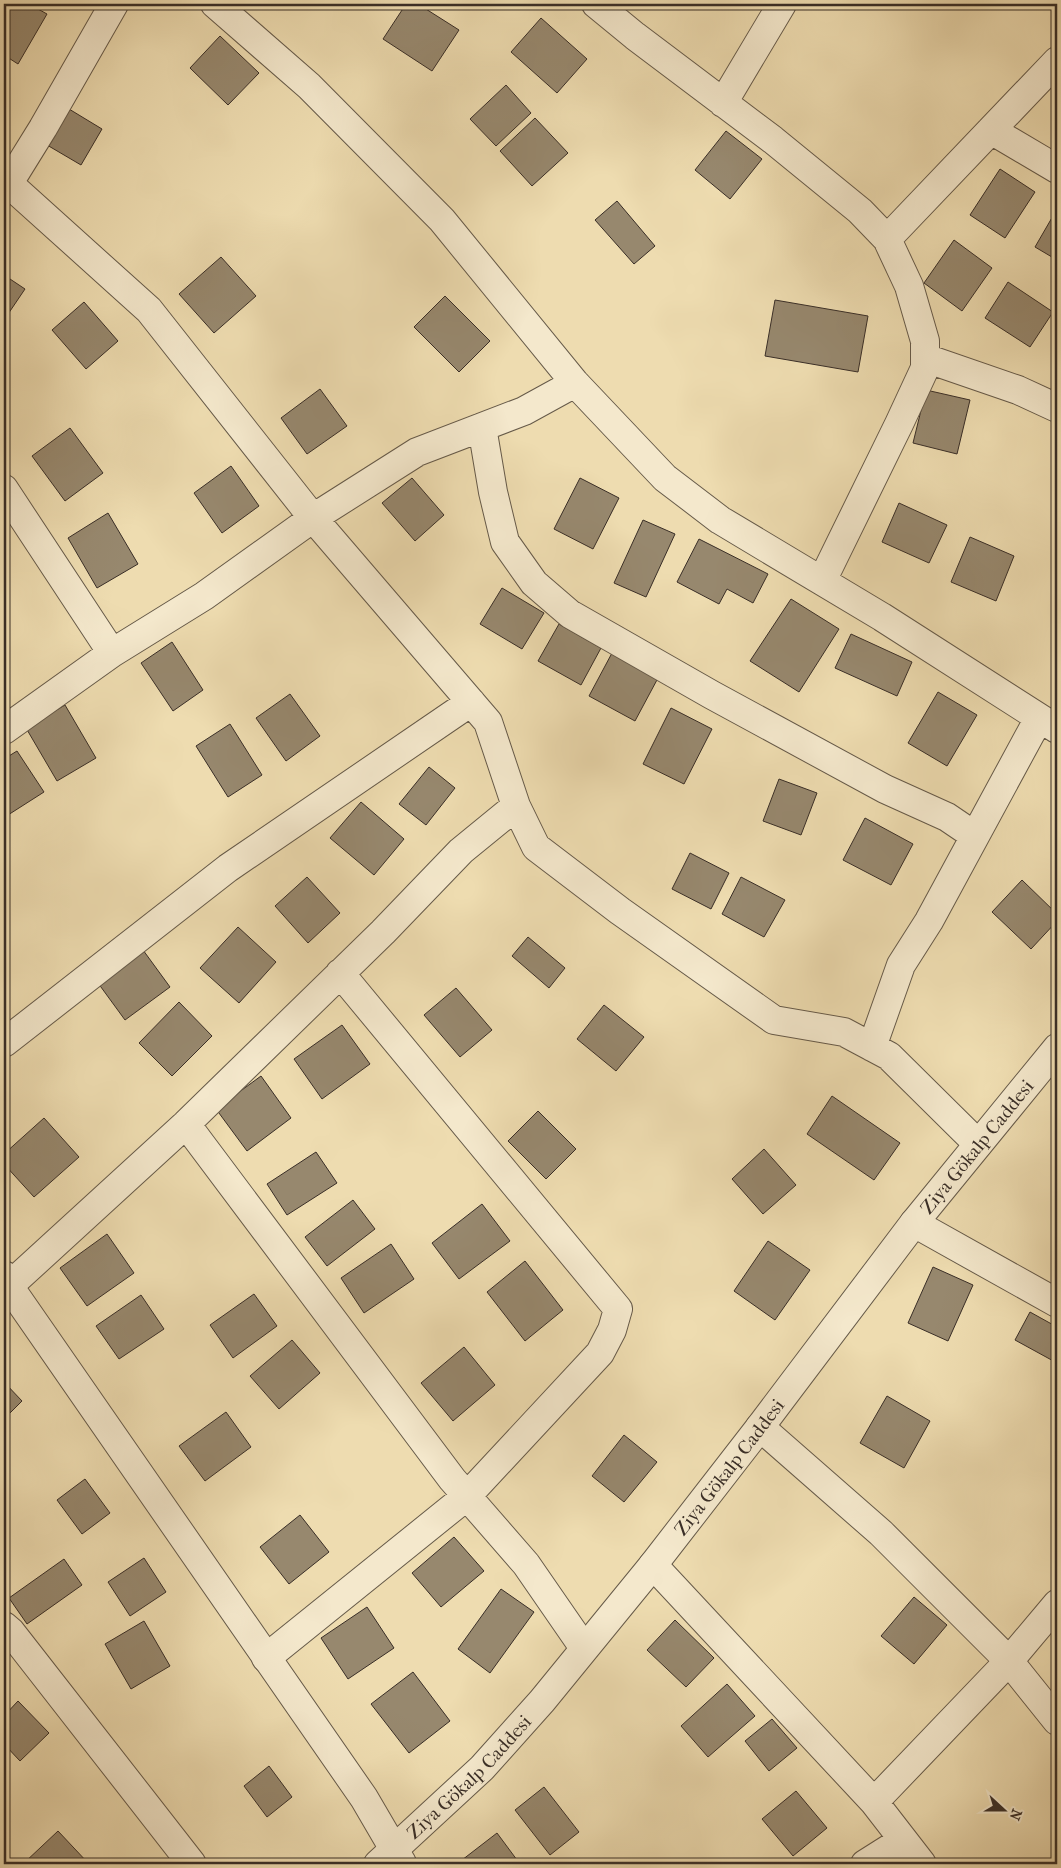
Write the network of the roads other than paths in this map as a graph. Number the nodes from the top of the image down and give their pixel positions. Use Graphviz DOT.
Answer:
graph roads {
  1 [pos="114,4"];
  2 [pos="215,4"];
  3 [pos="596,4"];
  4 [pos="782,4"];
  5 [pos="1057,61"];
  6 [pos="723,103"];
  7 [pos="991,130"];
  8 [pos="1057,168"];
  9 [pos="6,187"];
  10 [pos="887,239"];
  11 [pos="925,358"];
  12 [pos="574,383"];
  13 [pos="1057,408"];
  14 [pos="482,427"];
  15 [pos="4,489"];
  16 [pos="313,518"];
  17 [pos="822,581"];
  18 [pos="112,653"];
  19 [pos="471,702"];
  20 [pos="1048,723"];
  21 [pos="4,730"];
  22 [pos="516,806"];
  23 [pos="975,836"];
  24 [pos="340,973"];
  25 [pos="4,1043"];
  26 [pos="872,1047"];
  27 [pos="1057,1048"];
  28 [pos="186,1124"];
  29 [pos="978,1144"];
  30 [pos="914,1223"];
  31 [pos="6,1280"];
  32 [pos="1057,1303"];
  33 [pos="760,1427"];
  34 [pos="467,1496"];
  35 [pos="653,1565"];
  36 [pos="1057,1604"];
  37 [pos="4,1626"];
  38 [pos="584,1648"];
  39 [pos="266,1658"];
  40 [pos="1009,1661"];
  41 [pos="1057,1722"];
  42 [pos="874,1802"];
  43 [pos="903,1840"];
  44 [pos="391,1859"];
  45 [pos="192,1864"];
  46 [pos="865,1864"];
  47 [pos="922,1864"];
  1 -- 9 [label="street"];
  2 -- 12 [label="street"];
  3 -- 6 [label="street"];
  4 -- 6 [label="street"];
  5 -- 7 [label="street"];
  6 -- 10 [label="street"];
  7 -- 8 [label="street"];
  7 -- 10 [label="street"];
  9 -- 16 [label="street"];
  10 -- 11 [label="street"];
  11 -- 13 [label="street"];
  11 -- 17 [label="street"];
  12 -- 14 [label="street"];
  12 -- 17 [label="street"];
  14 -- 16 [label="street"];
  14 -- 23 [label="street"];
  15 -- 18 [label="street"];
  16 -- 18 [label="street"];
  16 -- 19 [label="street"];
  17 -- 20 [label="street"];
  18 -- 21 [label="street"];
  19 -- 22 [label="street"];
  19 -- 25 [label="street"];
  20 -- 23 [label="street"];
  22 -- 24 [label="street"];
  22 -- 26 [label="street"];
  23 -- 26 [label="street"];
  24 -- 28 [label="street"];
  24 -- 34 [label="street"];
  26 -- 29 [label="street"];
  27 -- 29 [label="street, Ziya Gökalp Caddesi"];
  28 -- 31 [label="street"];
  28 -- 34 [label="street"];
  29 -- 30 [label="street, Ziya Gökalp Caddesi"];
  30 -- 32 [label="street"];
  30 -- 33 [label="street, Ziya Gökalp Caddesi"];
  31 -- 39 [label="street"];
  33 -- 35 [label="street, Ziya Gökalp Caddesi"];
  33 -- 40 [label="street"];
  34 -- 38 [label="street"];
  34 -- 39 [label="street"];
  35 -- 38 [label="street, Ziya Gökalp Caddesi"];
  35 -- 42 [label="street"];
  36 -- 40 [label="street"];
  37 -- 45 [label="street"];
  38 -- 44 [label="street, Ziya Gökalp Caddesi"];
  39 -- 44 [label="street"];
  40 -- 41 [label="street"];
  40 -- 42 [label="street"];
  42 -- 43 [label="street"];
  43 -- 46 [label="street"];
  43 -- 47 [label="street"];
}
